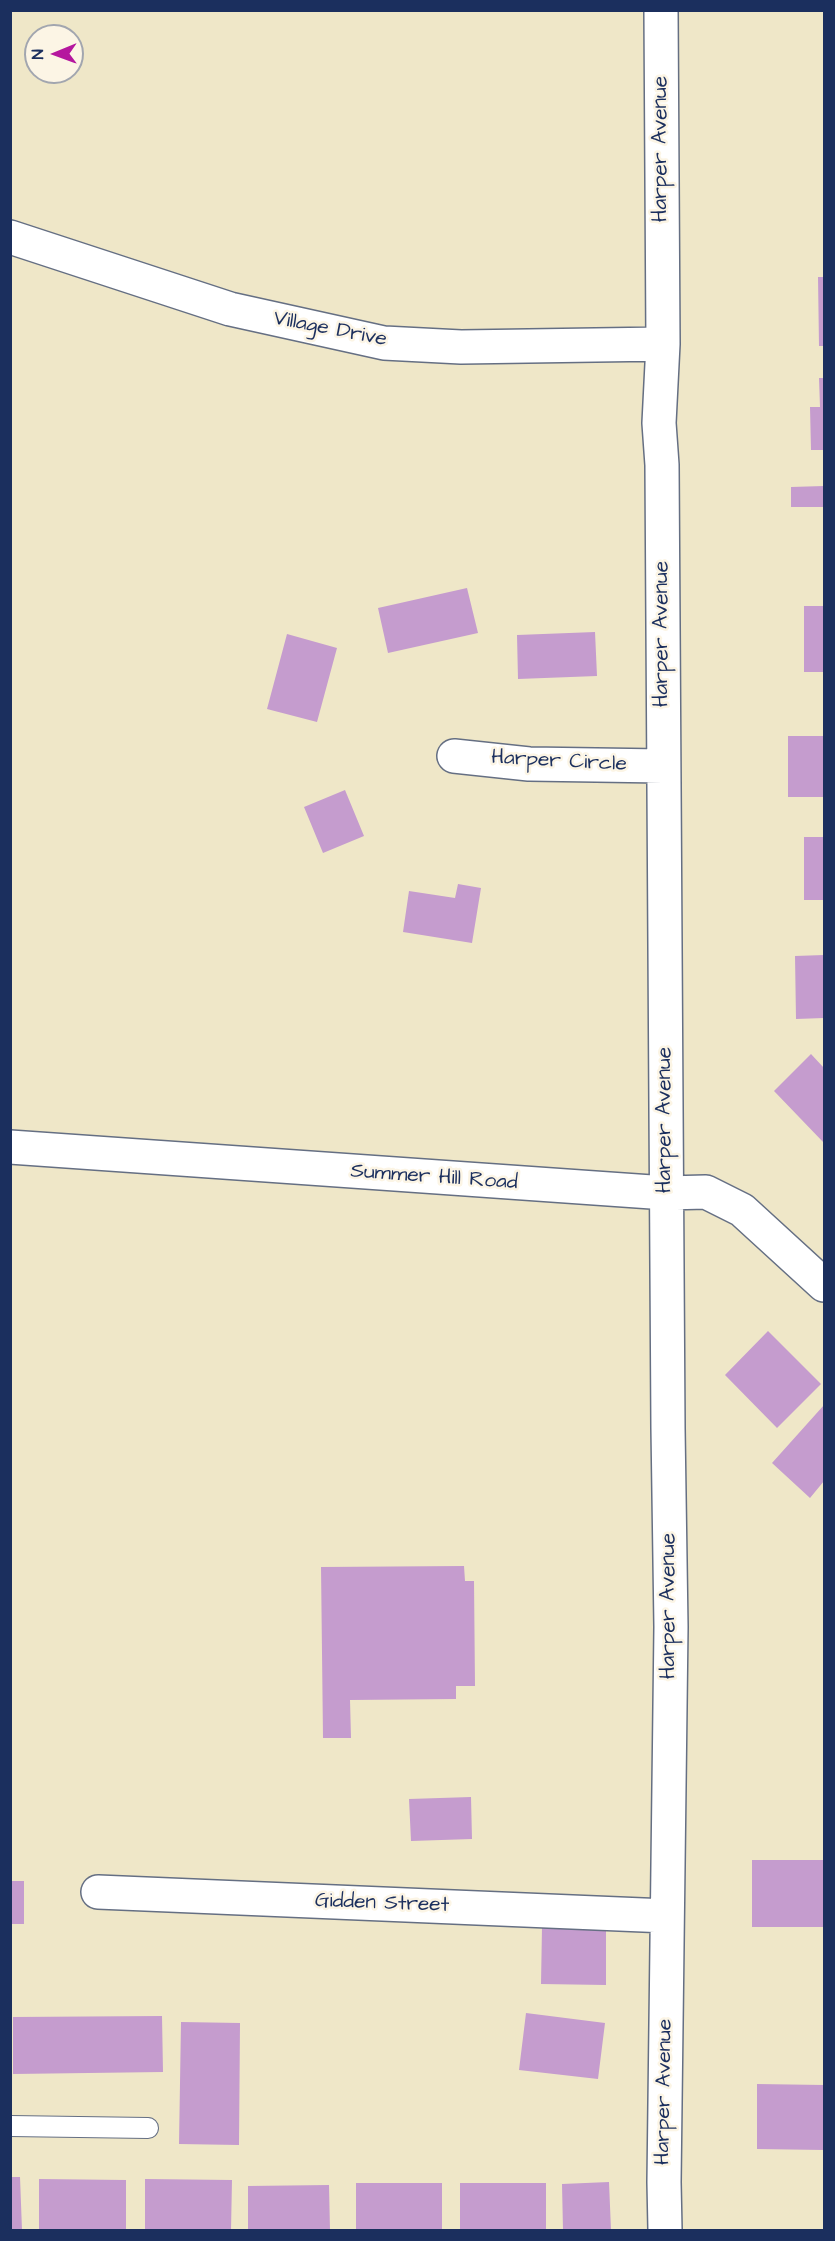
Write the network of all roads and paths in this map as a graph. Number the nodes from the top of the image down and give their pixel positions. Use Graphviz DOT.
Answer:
graph roads {
  1 [pos="661,10"];
  2 [pos="10,237"];
  3 [pos="663,344"];
  4 [pos="454,756"];
  5 [pos="663,766"];
  6 [pos="10,1147"];
  7 [pos="666,1193"];
  8 [pos="825,1285"];
  9 [pos="98,1892"];
  10 [pos="667,1916"];
  11 [pos="10,2126"];
  12 [pos="148,2128"];
  13 [pos="665,2230"];
  1 -- 3 [label="street, Harper Avenue"];
  2 -- 3 [label="street, Village Drive"];
  3 -- 5 [label="street, Harper Avenue"];
  4 -- 5 [label="street, Harper Circle"];
  5 -- 7 [label="street, Harper Avenue"];
  6 -- 7 [label="street, Summer Hill Road"];
  7 -- 8 [label="street, Summer Hill Road"];
  7 -- 10 [label="street, Harper Avenue"];
  9 -- 10 [label="street, Gidden Street"];
  10 -- 13 [label="street, Harper Avenue"];
  11 -- 12 [label="lane"];
}
